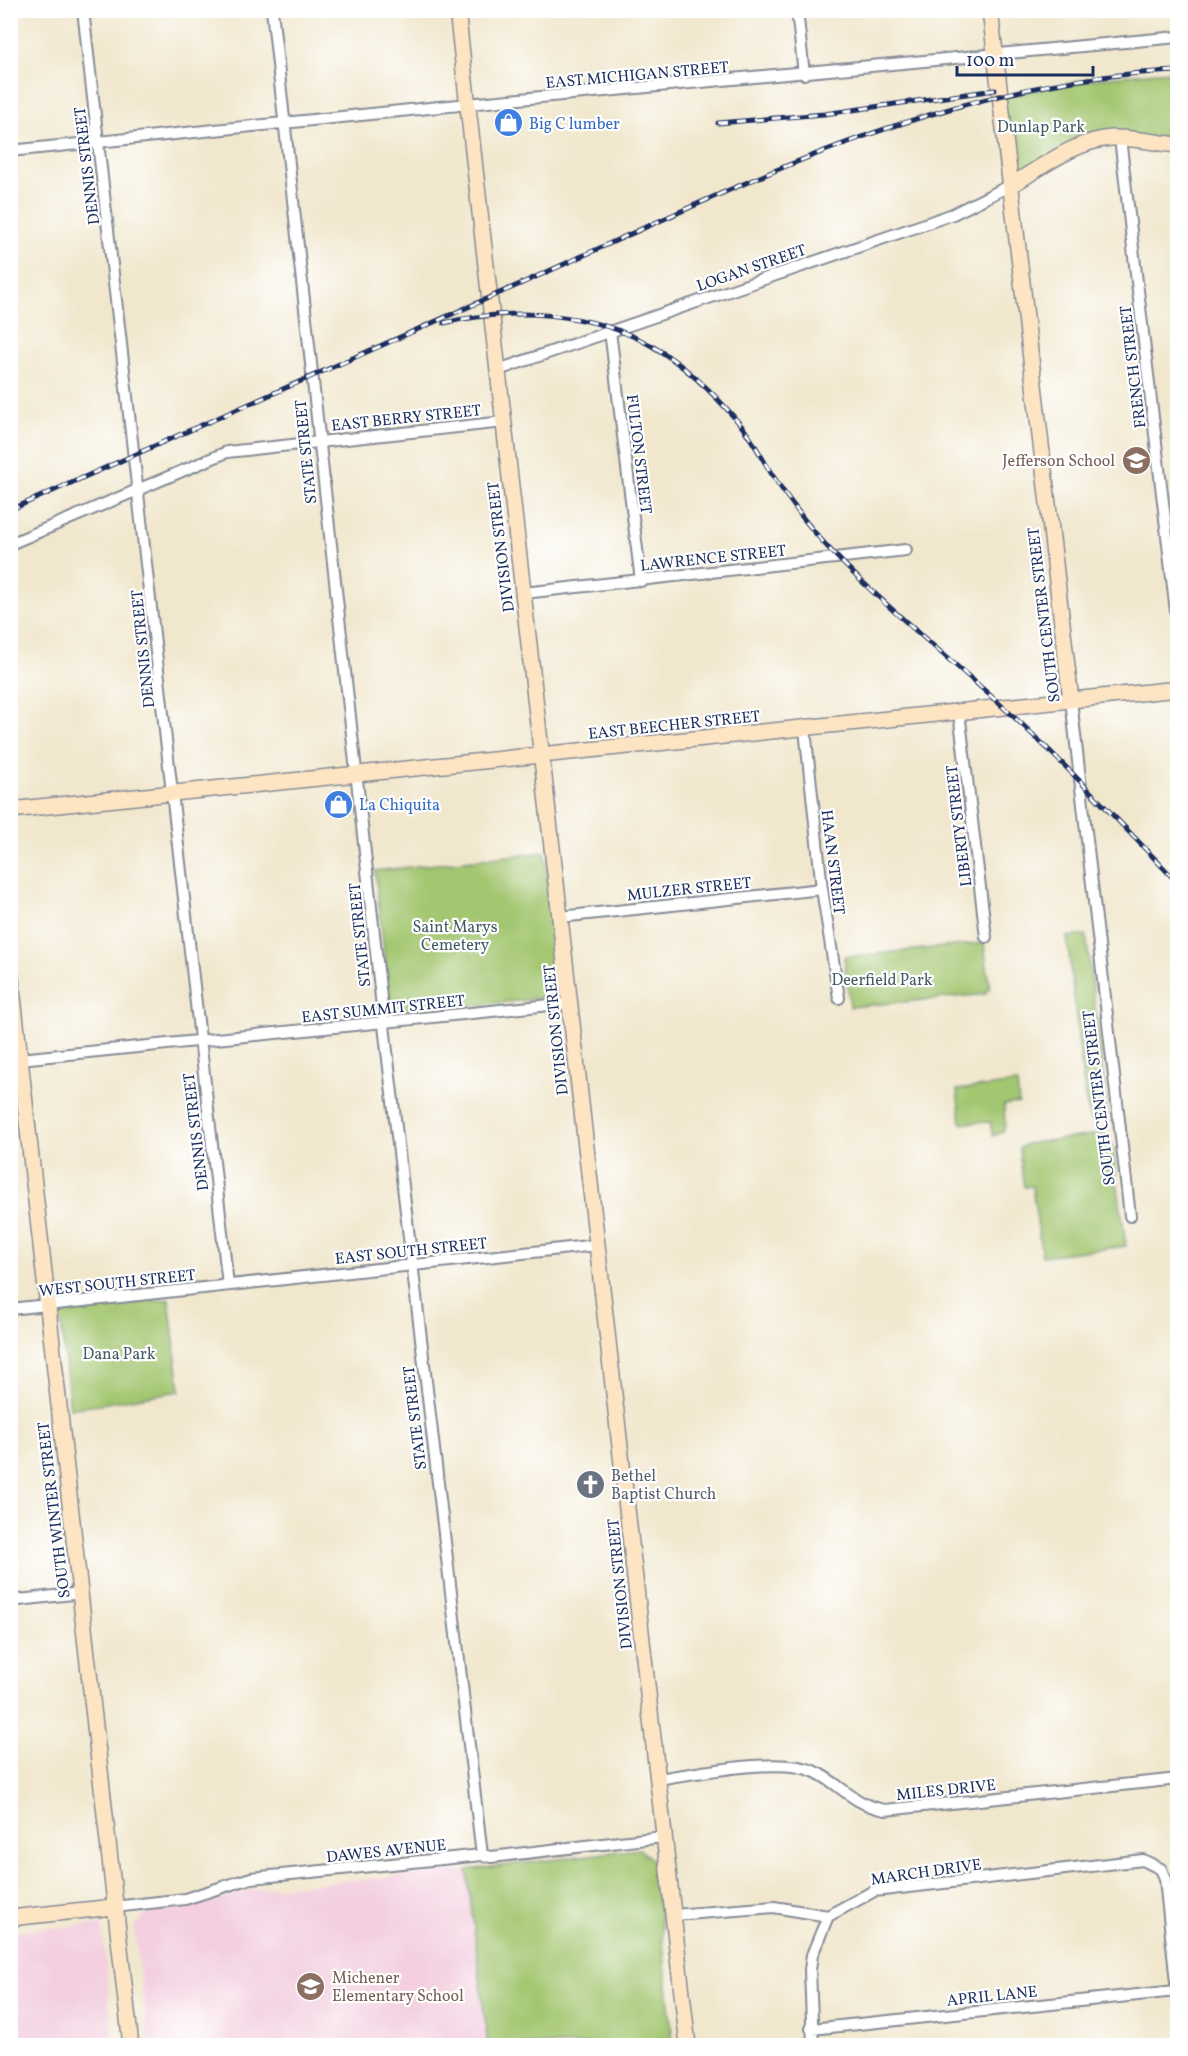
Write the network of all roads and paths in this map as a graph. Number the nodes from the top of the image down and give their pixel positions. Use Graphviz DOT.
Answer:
graph roads {
  1 [pos="83,10"];
  2 [pos="272,10"];
  3 [pos="457,10"];
  4 [pos="797,10"];
  5 [pos="990,10"];
  6 [pos="1178,37"];
  7 [pos="995,55"];
  8 [pos="804,74"];
  9 [pos="466,104"];
  10 [pos="284,123"];
  11 [pos="1120,138"];
  12 [pos="98,142"];
  13 [pos="1178,145"];
  14 [pos="10,151"];
  15 [pos="1011,185"];
  16 [pos="610,331"];
  17 [pos="498,370"];
  18 [pos="504,422"];
  19 [pos="319,442"];
  20 [pos="139,489"];
  21 [pos="10,544"];
  22 [pos="906,550"];
  23 [pos="641,580"];
  24 [pos="524,593"];
  25 [pos="1178,629"];
  26 [pos="1178,688"];
  27 [pos="1071,700"];
  28 [pos="959,712"];
  29 [pos="805,729"];
  30 [pos="543,756"];
  31 [pos="356,775"];
  32 [pos="174,793"];
  33 [pos="10,810"];
  34 [pos="822,889"];
  35 [pos="560,917"];
  36 [pos="986,937"];
  37 [pos="10,970"];
  38 [pos="839,998"];
  39 [pos="570,1003"];
  40 [pos="384,1023"];
  41 [pos="199,1042"];
  42 [pos="15,1060"];
  43 [pos="1130,1216"];
  44 [pos="597,1245"];
  45 [pos="411,1265"];
  46 [pos="228,1285"];
  47 [pos="47,1305"];
  48 [pos="10,1309"];
  49 [pos="81,1593"];
  50 [pos="10,1601"];
  51 [pos="657,1779"];
  52 [pos="1178,1779"];
  53 [pos="663,1838"];
  54 [pos="482,1855"];
  55 [pos="114,1906"];
  56 [pos="674,1915"];
  57 [pos="828,1916"];
  58 [pos="10,1917"];
  59 [pos="1177,1996"];
  60 [pos="812,2029"];
  61 [pos="131,2046"];
  62 [pos="688,2046"];
  63 [pos="813,2046"];
  1 -- 12 [label="street, DENNIS STREET"];
  2 -- 10 [label="street, STATE STREET"];
  3 -- 9 [label="street, DIVISION STREET"];
  4 -- 8 [label="street"];
  5 -- 7 [label="street, SOUTH CENTER STREET"];
  6 -- 7 [label="street, EAST MICHIGAN STREET"];
  7 -- 8 [label="street, EAST MICHIGAN STREET"];
  7 -- 15 [label="street, SOUTH CENTER STREET"];
  8 -- 9 [label="street, EAST MICHIGAN STREET"];
  9 -- 10 [label="street, EAST MICHIGAN STREET"];
  9 -- 17 [label="street, DIVISION STREET"];
  10 -- 12 [label="street, EAST MICHIGAN STREET"];
  10 -- 19 [label="street, STATE STREET"];
  11 -- 13 [label="street"];
  11 -- 15 [label="street"];
  11 -- 25 [label="street, FRENCH STREET"];
  12 -- 14 [label="street, EAST MICHIGAN STREET"];
  12 -- 20 [label="street, DENNIS STREET"];
  15 -- 16 [label="street, LOGAN STREET"];
  15 -- 27 [label="street, SOUTH CENTER STREET"];
  16 -- 17 [label="street, LOGAN STREET"];
  16 -- 23 [label="street, FULTON STREET"];
  17 -- 18 [label="street, DIVISION STREET"];
  18 -- 19 [label="street, EAST BERRY STREET"];
  18 -- 24 [label="street, DIVISION STREET"];
  19 -- 20 [label="street, EAST BERRY STREET"];
  19 -- 31 [label="street, STATE STREET"];
  20 -- 21 [label="street, EAST BERRY STREET"];
  20 -- 32 [label="street, DENNIS STREET"];
  22 -- 23 [label="street, LAWRENCE STREET"];
  23 -- 24 [label="street, LAWRENCE STREET"];
  24 -- 30 [label="street, DIVISION STREET"];
  26 -- 27 [label="street, EAST BEECHER STREET"];
  27 -- 28 [label="street, EAST BEECHER STREET"];
  27 -- 43 [label="street, SOUTH CENTER STREET"];
  28 -- 29 [label="street, EAST BEECHER STREET"];
  28 -- 36 [label="street, LIBERTY STREET"];
  29 -- 30 [label="street, EAST BEECHER STREET"];
  29 -- 34 [label="street, HAAN STREET"];
  30 -- 31 [label="street, EAST BEECHER STREET"];
  30 -- 35 [label="street, DIVISION STREET"];
  31 -- 32 [label="street, EAST BEECHER STREET"];
  31 -- 40 [label="street, STATE STREET"];
  32 -- 33 [label="street, EAST BEECHER STREET"];
  32 -- 41 [label="street, DENNIS STREET"];
  34 -- 35 [label="street, MULZER STREET"];
  34 -- 38 [label="street, HAAN STREET"];
  35 -- 39 [label="street, DIVISION STREET"];
  37 -- 42 [label="street, SOUTH WINTER STREET"];
  39 -- 40 [label="street, EAST SUMMIT STREET"];
  39 -- 44 [label="street, DIVISION STREET"];
  40 -- 41 [label="street, EAST SUMMIT STREET"];
  40 -- 45 [label="street, STATE STREET"];
  41 -- 42 [label="street, EAST SUMMIT STREET"];
  41 -- 46 [label="street, DENNIS STREET"];
  42 -- 47 [label="street, SOUTH WINTER STREET"];
  44 -- 45 [label="street, EAST SOUTH STREET"];
  44 -- 51 [label="street, DIVISION STREET"];
  45 -- 46 [label="street, EAST SOUTH STREET"];
  45 -- 54 [label="street, STATE STREET"];
  46 -- 47 [label="street, WEST SOUTH STREET"];
  47 -- 48 [label="street, WEST SOUTH STREET"];
  47 -- 49 [label="street, SOUTH WINTER STREET"];
  49 -- 50 [label="street"];
  49 -- 55 [label="street, SOUTH WINTER STREET"];
  51 -- 52 [label="street, MILES DRIVE"];
  51 -- 53 [label="street, DIVISION STREET"];
  53 -- 54 [label="street, DAWES AVENUE"];
  53 -- 56 [label="street, DIVISION STREET"];
  54 -- 55 [label="street, DAWES AVENUE"];
  55 -- 58 [label="street"];
  55 -- 61 [label="street, SOUTH WINTER STREET"];
  56 -- 57 [label="street"];
  56 -- 62 [label="street, DIVISION STREET"];
  57 -- 59 [label="street, MARCH DRIVE"];
  57 -- 60 [label="street"];
  59 -- 60 [label="street, APRIL LANE"];
  60 -- 63 [label="street"];
}
